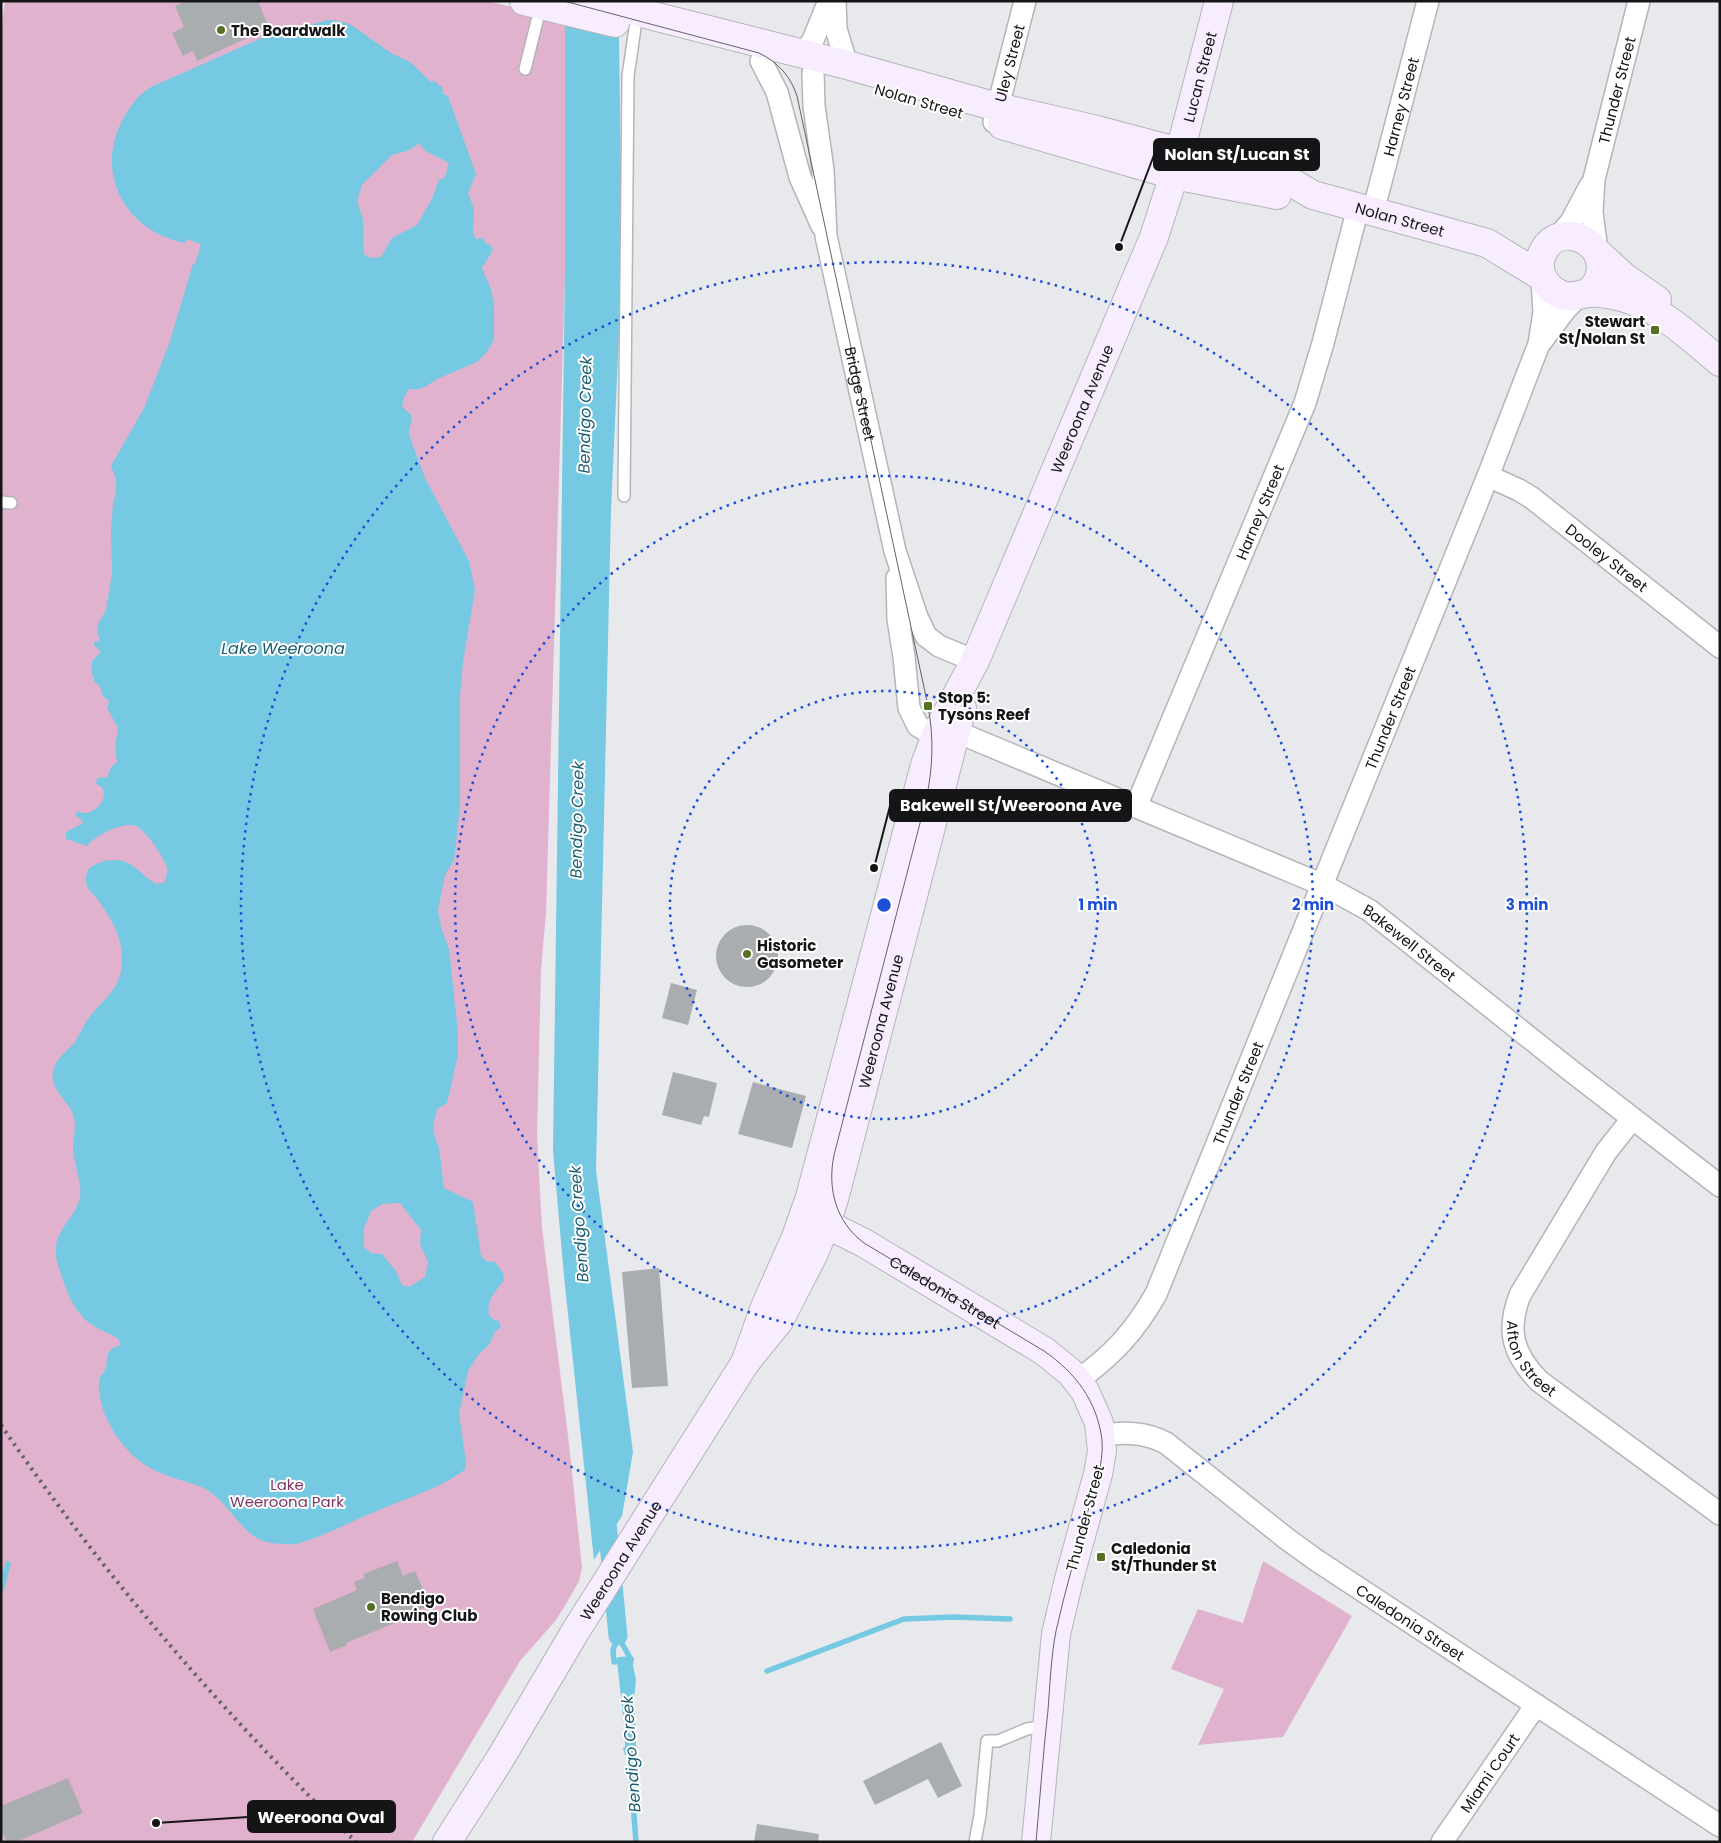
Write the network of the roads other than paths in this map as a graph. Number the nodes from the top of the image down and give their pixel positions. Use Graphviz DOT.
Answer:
graph roads {
  1 [pos="594,1"];
  2 [pos="829,1"];
  3 [pos="835,1"];
  4 [pos="1025,1"];
  5 [pos="1219,1"];
  6 [pos="1428,1"];
  7 [pos="1640,1"];
  8 [pos="543,4"];
  9 [pos="630,15"];
  10 [pos="761,61"];
  11 [pos="810,62"];
  12 [pos="847,65"];
  13 [pos="525,69"];
  14 [pos="995,115"];
  15 [pos="1177,164"];
  16 [pos="1594,179"];
  17 [pos="1366,210"];
  18 [pos="826,236"];
  19 [pos="1554,240"];
  20 [pos="1487,243"];
  21 [pos="1598,252"];
  22 [pos="1541,277"];
  23 [pos="1583,295"];
  24 [pos="1720,339"];
  25 [pos="1539,344"];
  26 [pos="1720,362"];
  27 [pos="1488,476"];
  28 [pos="624,496"];
  29 [pos="896,551"];
  30 [pos="1720,647"];
  31 [pos="975,661"];
  32 [pos="947,732"];
  33 [pos="1136,807"];
  34 [pos="1323,885"];
  35 [pos="1632,1119"];
  36 [pos="1716,1186"];
  37 [pos="815,1220"];
  38 [pos="1078,1380"];
  39 [pos="1101,1435"];
  40 [pos="1720,1514"];
  41 [pos="1536,1704"];
  42 [pos="1046,1726"];
  43 [pos="500,1759"];
  44 [pos="1720,1826"];
  45 [pos="447,1842"];
  46 [pos="466,1842"];
  47 [pos="975,1842"];
  48 [pos="1036,1842"];
  49 [pos="1442,1842"];
  1 -- 9 [label="street, Nolan Street"];
  2 -- 11 [label="street"];
  3 -- 12 [label="street"];
  4 -- 14 [label="street, Uley Street"];
  5 -- 15 [label="street, Lucan Street"];
  6 -- 17 [label="street, Harney Street"];
  7 -- 16 [label="street, Thunder Street"];
  8 -- 9 [label="street, Nolan Street"];
  8 -- 13 [label="lane"];
  9 -- 10 [label="street, Nolan Street"];
  9 -- 11 [label="street, Nolan Street"];
  9 -- 28 [label="lane"];
  10 -- 11 [label="street, Nolan Street"];
  10 -- 18 [label="street, Bridge Street"];
  11 -- 12 [label="street, Nolan Street"];
  11 -- 14 [label="street, Nolan Street"];
  11 -- 18 [label="street, Bridge Street"];
  12 -- 14 [label="street, Nolan Street"];
  14 -- 15 [label="street, Nolan Street"];
  15 -- 17 [label="street, Nolan Street"];
  15 -- 31 [label="street, Weeroona Avenue"];
  16 -- 19 [label="street, Thunder Street"];
  16 -- 21 [label="street, Thunder Street"];
  17 -- 20 [label="street, Nolan Street"];
  17 -- 33 [label="street, Harney Street"];
  18 -- 29 [label="street, Bridge Street"];
  19 -- 20 [label="street, Nolan Street"];
  19 -- 21 [label="street"];
  19 -- 22 [label="street"];
  20 -- 22 [label="street, Nolan Street"];
  21 -- 23 [label="street"];
  21 -- 24 [label="street"];
  22 -- 23 [label="street"];
  22 -- 25 [label="street, Thunder Street"];
  23 -- 25 [label="street, Thunder Street"];
  23 -- 26 [label="street"];
  25 -- 27 [label="street, Thunder Street"];
  27 -- 30 [label="street, Dooley Street"];
  27 -- 34 [label="street, Thunder Street"];
  29 -- 31 [label="street, Bridge Street"];
  29 -- 32 [label="street, Bridge Street"];
  31 -- 32 [label="street, Weeroona Avenue"];
  32 -- 33 [label="street, Bakewell Street"];
  32 -- 37 [label="street, Weeroona Avenue"];
  33 -- 34 [label="street, Bakewell Street"];
  34 -- 35 [label="street, Bakewell Street"];
  34 -- 38 [label="street, Thunder Street"];
  35 -- 36 [label="street, Bakewell Street"];
  35 -- 40 [label="street, Afton Street"];
  37 -- 38 [label="street, Caledonia Street"];
  37 -- 43 [label="street, Weeroona Avenue"];
  38 -- 39 [label="street, Thunder Street"];
  39 -- 41 [label="street, Caledonia Street"];
  39 -- 42 [label="street, Thunder Street"];
  41 -- 44 [label="street, Caledonia Street"];
  41 -- 49 [label="street, Miami Court"];
  42 -- 47 [label="lane"];
  42 -- 48 [label="street, Thunder Street"];
  43 -- 45 [label="street, Weeroona Avenue"];
  43 -- 46 [label="street, Weeroona Avenue"];
}
